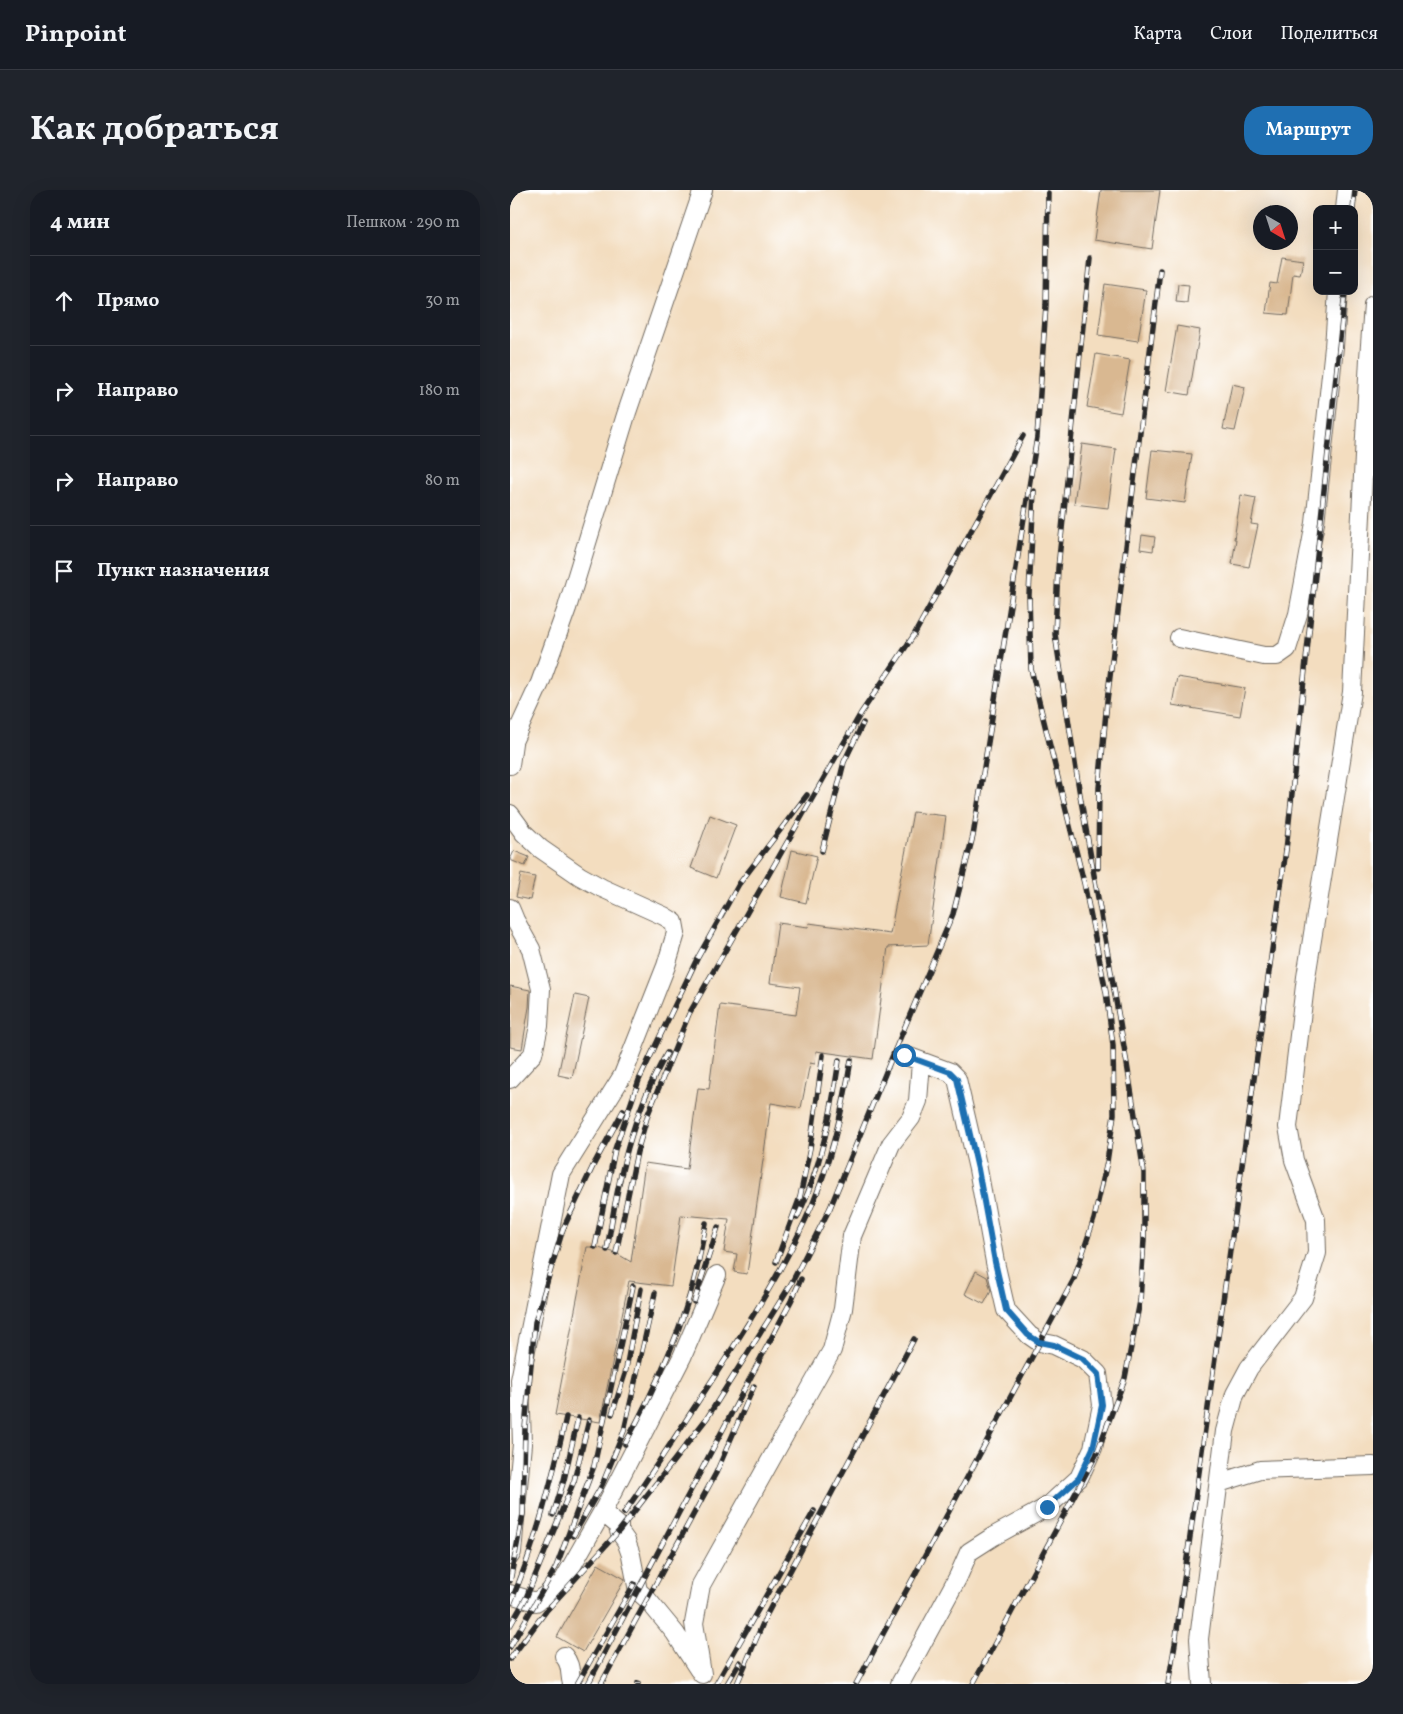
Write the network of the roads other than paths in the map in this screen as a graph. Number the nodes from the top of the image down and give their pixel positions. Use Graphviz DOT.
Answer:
graph roads {
  1 [pos="703,190"];
  2 [pos="1347,190"];
  3 [pos="1345,205"];
  4 [pos="1338,295"];
  5 [pos="1373,305"];
  6 [pos="1179,638"];
  7 [pos="512,745"];
  8 [pos="510,764"];
  9 [pos="510,814"];
  10 [pos="510,908"];
  11 [pos="904,1055"];
  12 [pos="921,1062"];
  13 [pos="510,1079"];
  14 [pos="717,1275"];
  15 [pos="1373,1466"];
  16 [pos="1219,1483"];
  17 [pos="604,1509"];
  18 [pos="510,1556"];
  19 [pos="510,1594"];
  20 [pos="564,1656"];
  21 [pos="702,1679"];
  22 [pos="572,1684"];
  23 [pos="900,1684"];
  24 [pos="1202,1684"];
  1 -- 7 [label="street"];
  2 -- 3 [label="street"];
  4 -- 6 [label="street"];
  5 -- 16 [label="street"];
  7 -- 8 [label="street"];
  9 -- 18 [label="street"];
  10 -- 13 [label="street"];
  11 -- 12 [label="street"];
  12 -- 21 [label="street"];
  12 -- 23 [label="street"];
  14 -- 17 [label="street"];
  15 -- 16 [label="street"];
  16 -- 24 [label="street"];
  17 -- 19 [label="street"];
  17 -- 21 [label="street"];
  20 -- 22 [label="street"];
}
